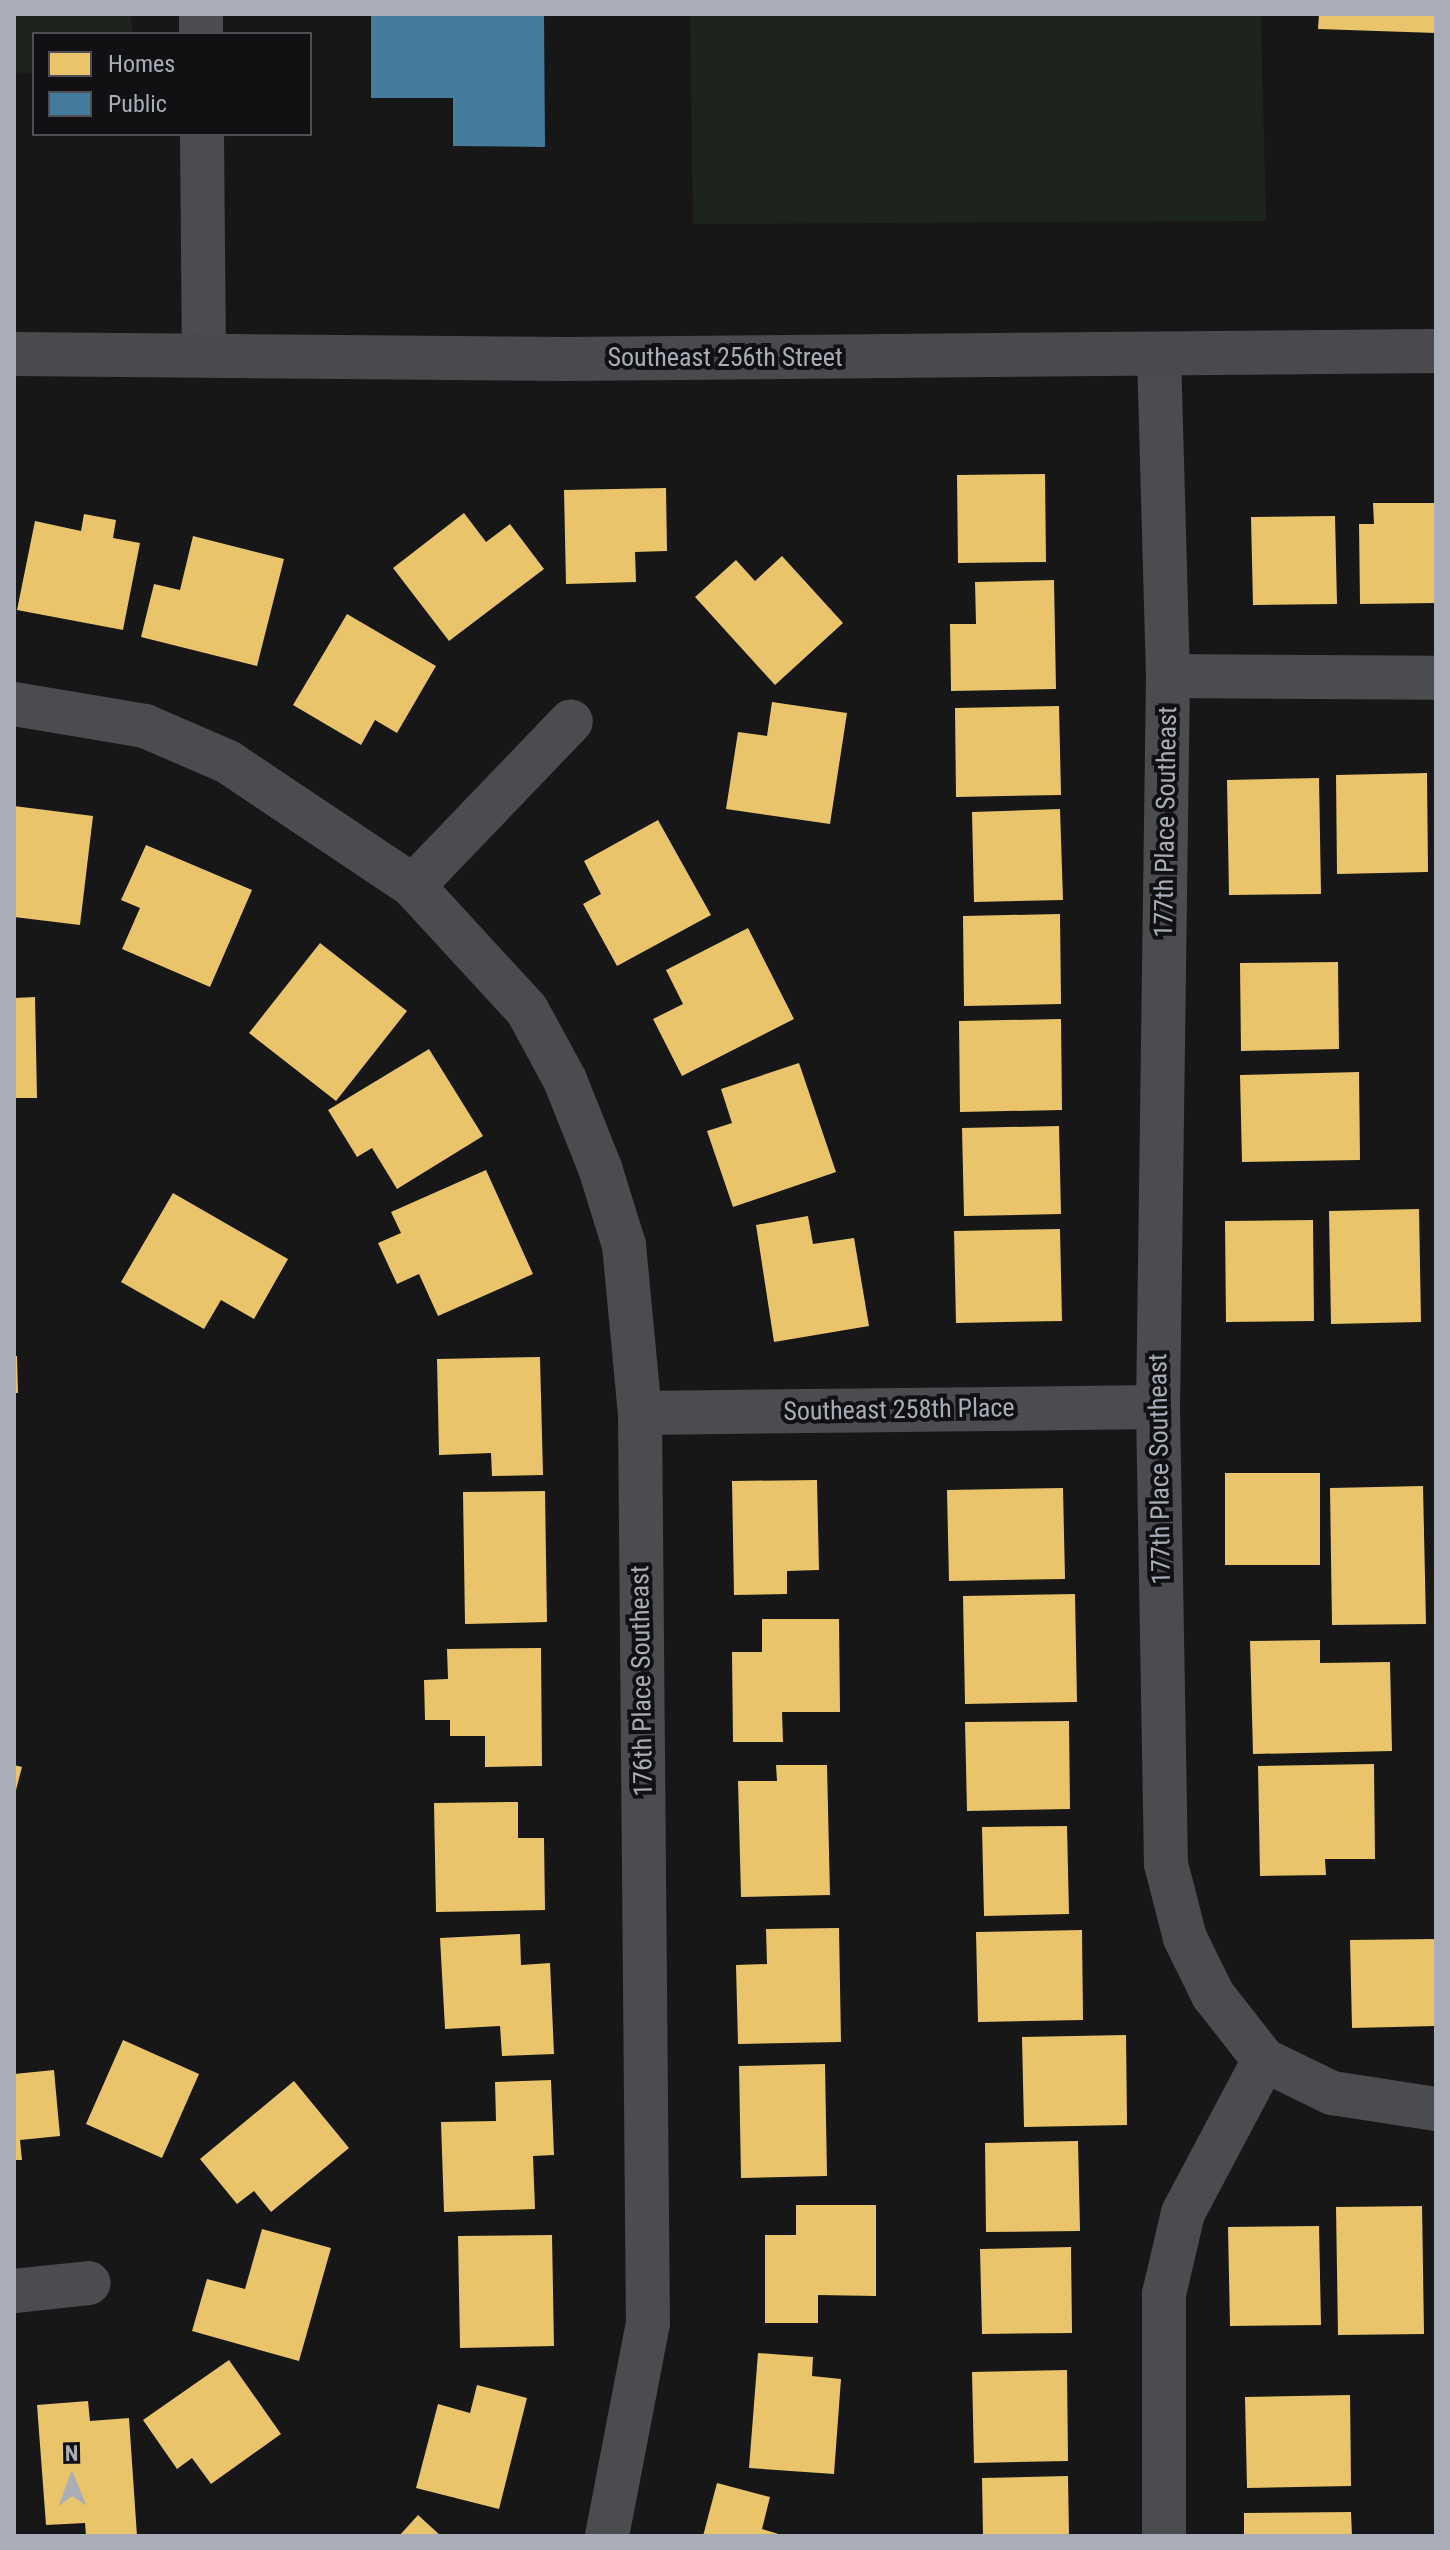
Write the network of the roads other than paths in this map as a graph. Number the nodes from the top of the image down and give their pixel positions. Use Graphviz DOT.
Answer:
graph roads {
  1 [pos="202,136"];
  2 [pos="1436,351"];
  3 [pos="14,354"];
  4 [pos="1159,354"];
  5 [pos="204,355"];
  6 [pos="1168,676"];
  7 [pos="1436,678"];
  8 [pos="14,704"];
  9 [pos="571,721"];
  10 [pos="413,886"];
  11 [pos="1158,1407"];
  12 [pos="640,1413"];
  13 [pos="1264,2060"];
  14 [pos="1436,2109"];
  15 [pos="89,2283"];
  16 [pos="14,2291"];
  17 [pos="607,2536"];
  18 [pos="1164,2536"];
  1 -- 5 [label="street"];
  2 -- 4 [label="main road, Southeast 256th Street"];
  3 -- 5 [label="main road, Southeast 256th Street"];
  4 -- 5 [label="main road, Southeast 256th Street"];
  4 -- 6 [label="street, 177th Place Southeast"];
  6 -- 7 [label="street"];
  6 -- 11 [label="street, 177th Place Southeast"];
  8 -- 10 [label="street, 176th Place Southeast"];
  9 -- 10 [label="street"];
  10 -- 12 [label="street, 176th Place Southeast"];
  11 -- 12 [label="street, Southeast 258th Place"];
  11 -- 13 [label="street, 177th Place Southeast"];
  12 -- 17 [label="street, 176th Place Southeast"];
  13 -- 14 [label="street"];
  13 -- 18 [label="street"];
  15 -- 16 [label="street"];
}
